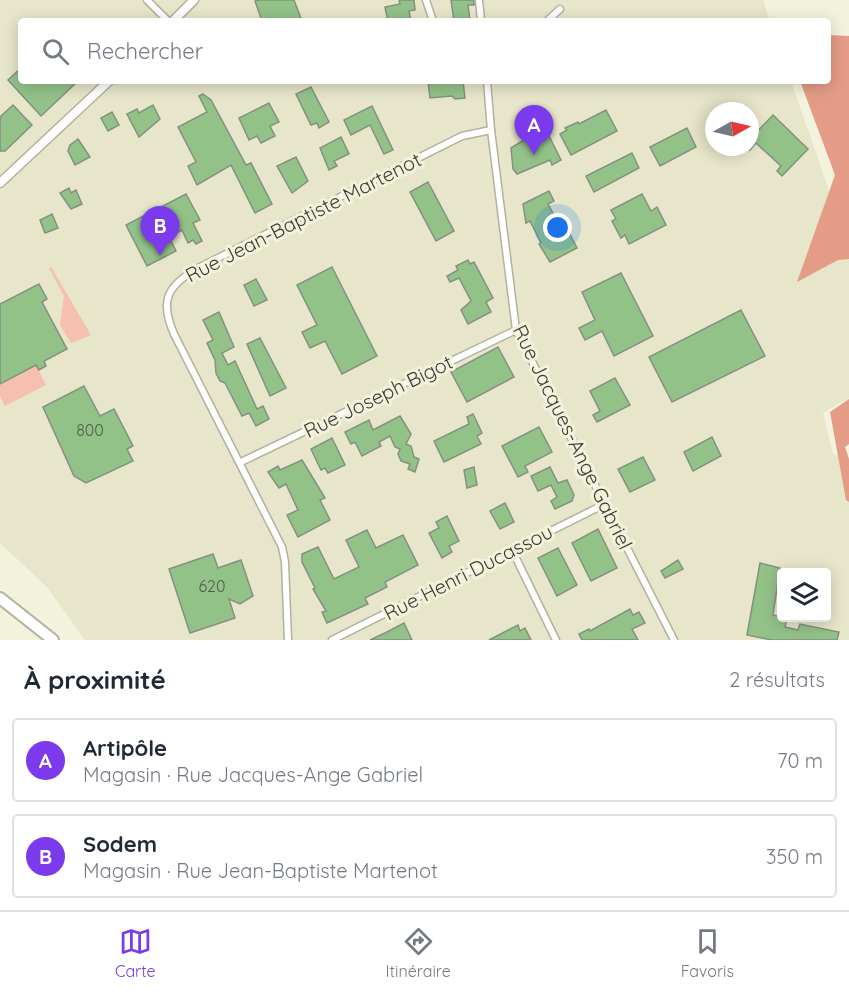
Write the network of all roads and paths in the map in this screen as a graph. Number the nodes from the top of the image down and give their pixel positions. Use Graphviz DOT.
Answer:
graph roads {
  1 [pos="147,0"];
  2 [pos="194,0"];
  3 [pos="426,0"];
  4 [pos="479,0"];
  5 [pos="560,9"];
  6 [pos="165,18"];
  7 [pos="176,18"];
  8 [pos="432,18"];
  9 [pos="481,18"];
  10 [pos="550,18"];
  11 [pos="106,84"];
  12 [pos="487,84"];
  13 [pos="490,130"];
  14 [pos="0,183"];
  15 [pos="516,330"];
  16 [pos="241,462"];
  17 [pos="605,504"];
  18 [pos="512,550"];
  19 [pos="0,598"];
  20 [pos="0,605"];
  21 [pos="46,640"];
  22 [pos="53,640"];
  23 [pos="288,640"];
  24 [pos="332,640"];
  25 [pos="556,640"];
  26 [pos="674,640"];
  1 -- 6 [label="street"];
  2 -- 7 [label="street"];
  3 -- 8 [label="street"];
  4 -- 9 [label="street"];
  5 -- 10 [label="street"];
  11 -- 14 [label="street"];
  12 -- 13 [label="street, Rue Jacques-Ange Gabriel"];
  13 -- 15 [label="street, Rue Jacques-Ange Gabriel"];
  13 -- 16 [label="street, Rue Jean-Baptiste Martenot"];
  15 -- 16 [label="street, Rue Joseph Bigot"];
  15 -- 17 [label="street, Rue Jacques-Ange Gabriel"];
  16 -- 23 [label="street, Rue Jean-Baptiste Martenot"];
  17 -- 18 [label="street, Rue Henri Ducassou"];
  17 -- 26 [label="street, Rue Jacques-Ange Gabriel"];
  18 -- 24 [label="street, Rue Henri Ducassou"];
  18 -- 25 [label="street"];
  19 -- 22 [label="main road"];
  20 -- 21 [label="main road"];
}
